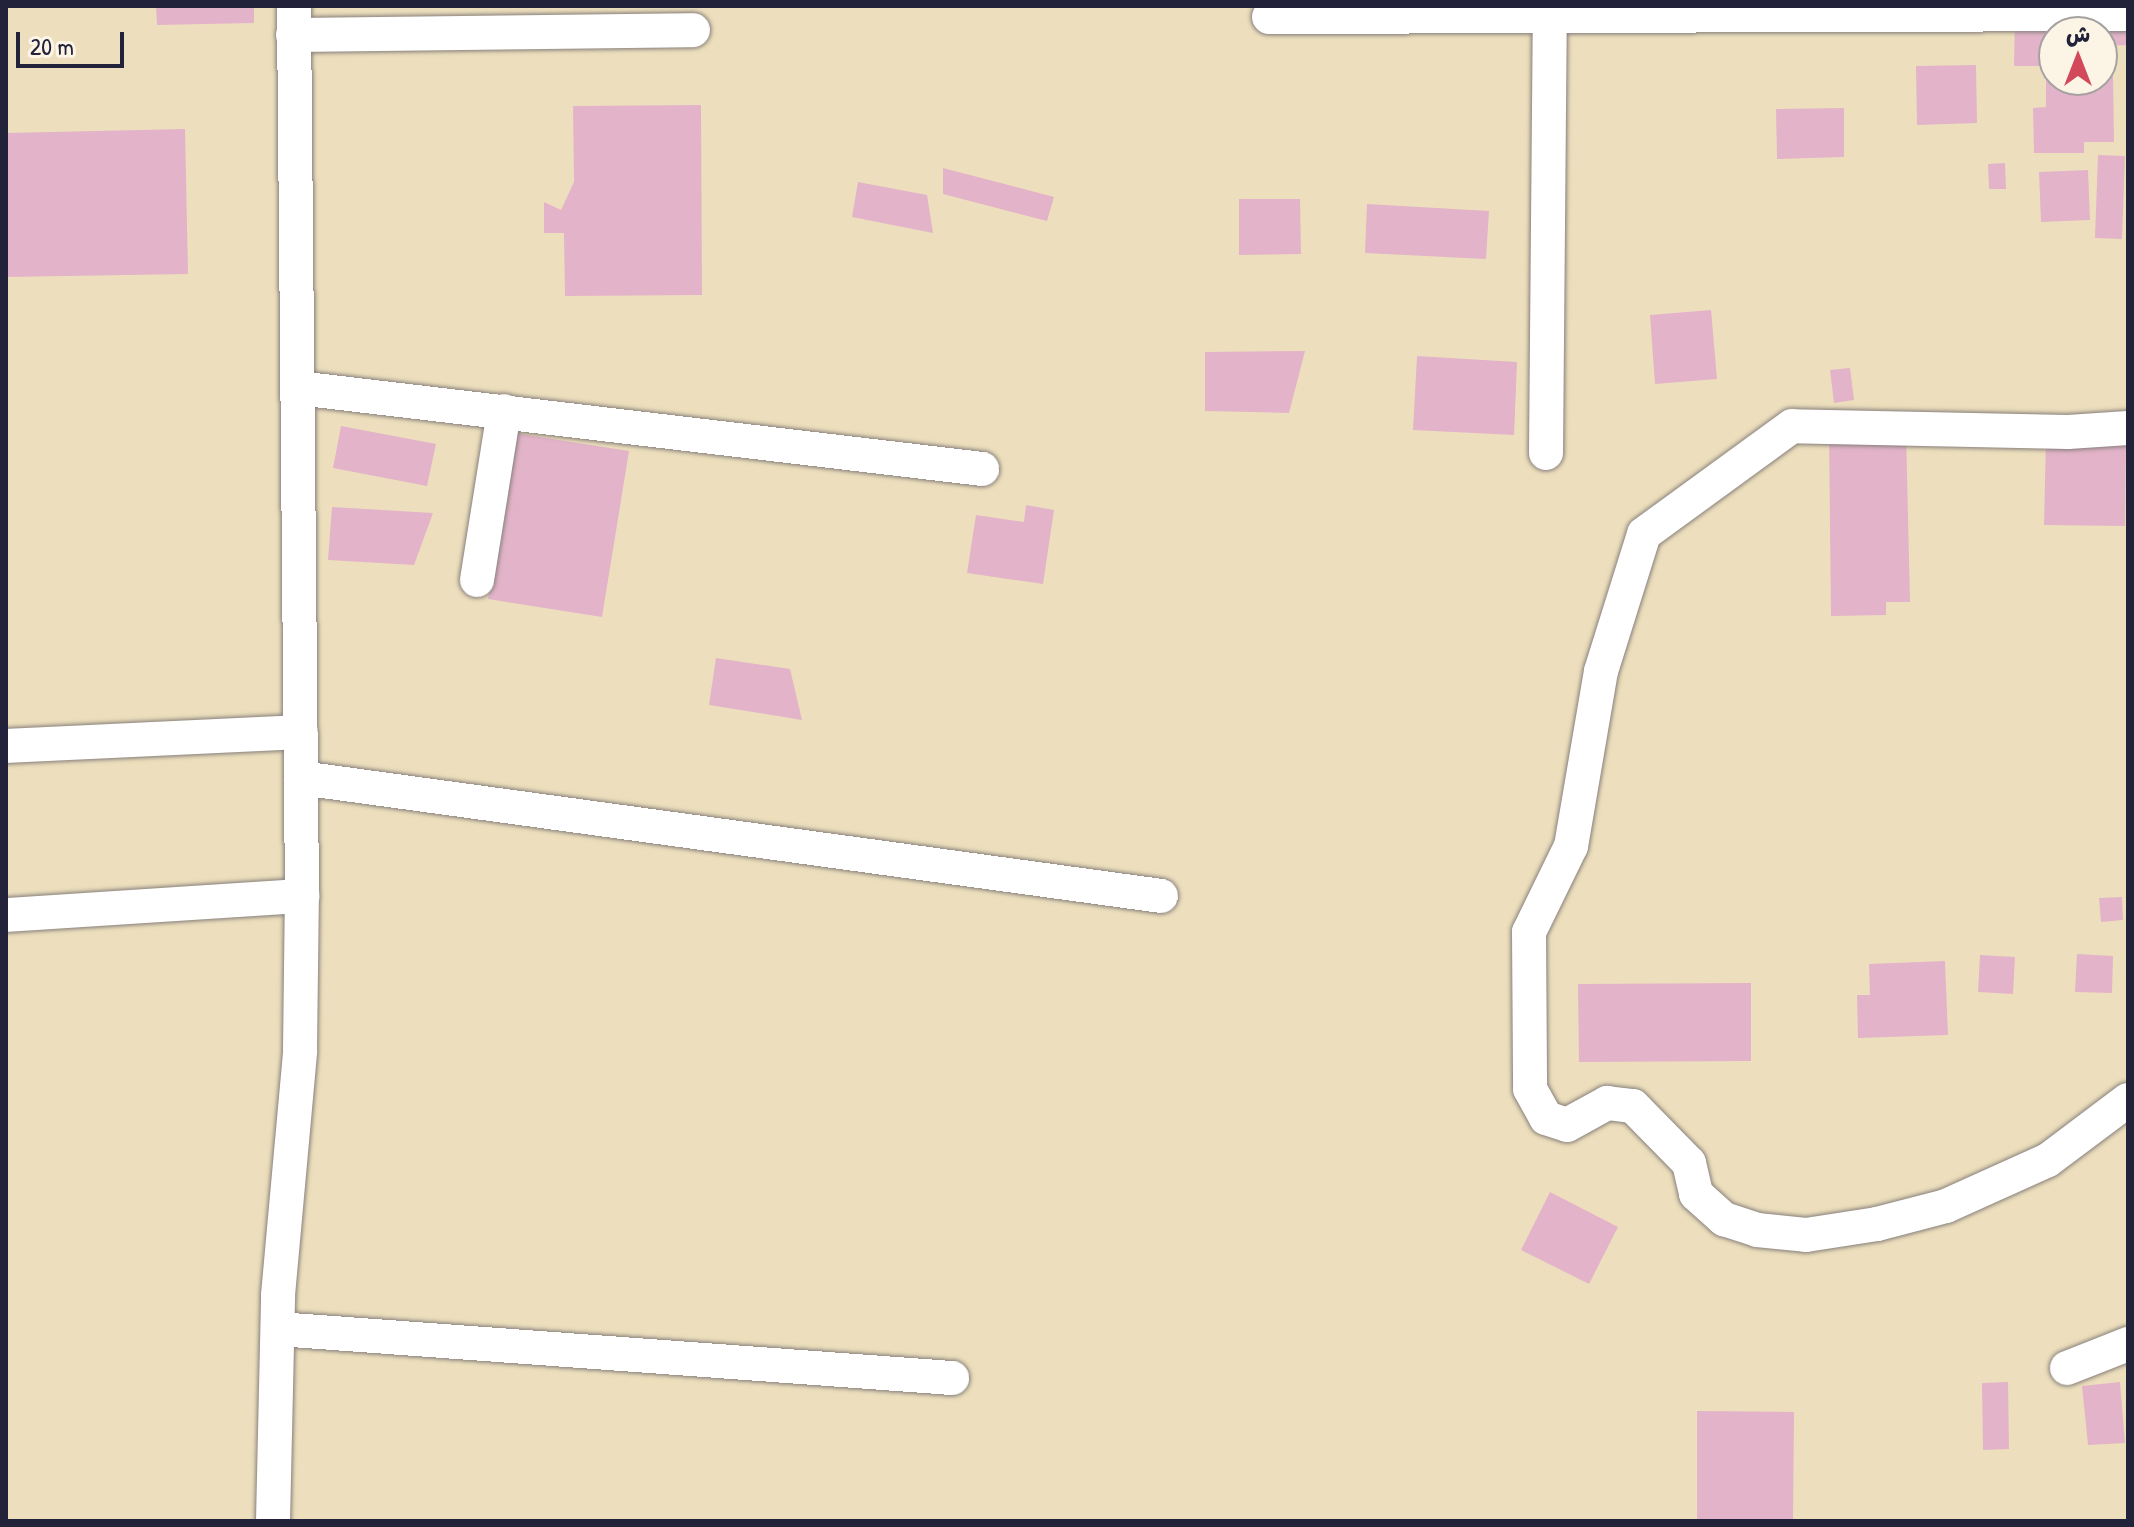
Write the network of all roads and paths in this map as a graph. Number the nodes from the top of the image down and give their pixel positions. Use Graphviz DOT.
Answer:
graph roads {
  1 [pos="1550,13"];
  2 [pos="2128,14"];
  3 [pos="1269,17"];
  4 [pos="294,20"];
  5 [pos="693,30"];
  6 [pos="298,388"];
  7 [pos="504,411"];
  8 [pos="2128,428"];
  9 [pos="1546,453"];
  10 [pos="982,469"];
  11 [pos="477,580"];
  12 [pos="301,732"];
  13 [pos="6,746"];
  14 [pos="301,778"];
  15 [pos="302,896"];
  16 [pos="1161,896"];
  17 [pos="6,915"];
  18 [pos="2128,1100"];
  19 [pos="278,1329"];
  20 [pos="2128,1344"];
  21 [pos="2067,1368"];
  22 [pos="952,1378"];
  23 [pos="273,1521"];
  1 -- 2 [label="street"];
  1 -- 3 [label="street"];
  1 -- 9 [label="street"];
  4 -- 5 [label="street"];
  4 -- 6 [label="street"];
  6 -- 7 [label="street"];
  6 -- 12 [label="street"];
  7 -- 10 [label="street"];
  7 -- 11 [label="street"];
  8 -- 18 [label="street"];
  12 -- 13 [label="street"];
  12 -- 14 [label="street"];
  14 -- 15 [label="street"];
  14 -- 16 [label="street"];
  15 -- 17 [label="street"];
  15 -- 19 [label="street"];
  19 -- 22 [label="street"];
  19 -- 23 [label="street"];
  20 -- 21 [label="street"];
}
